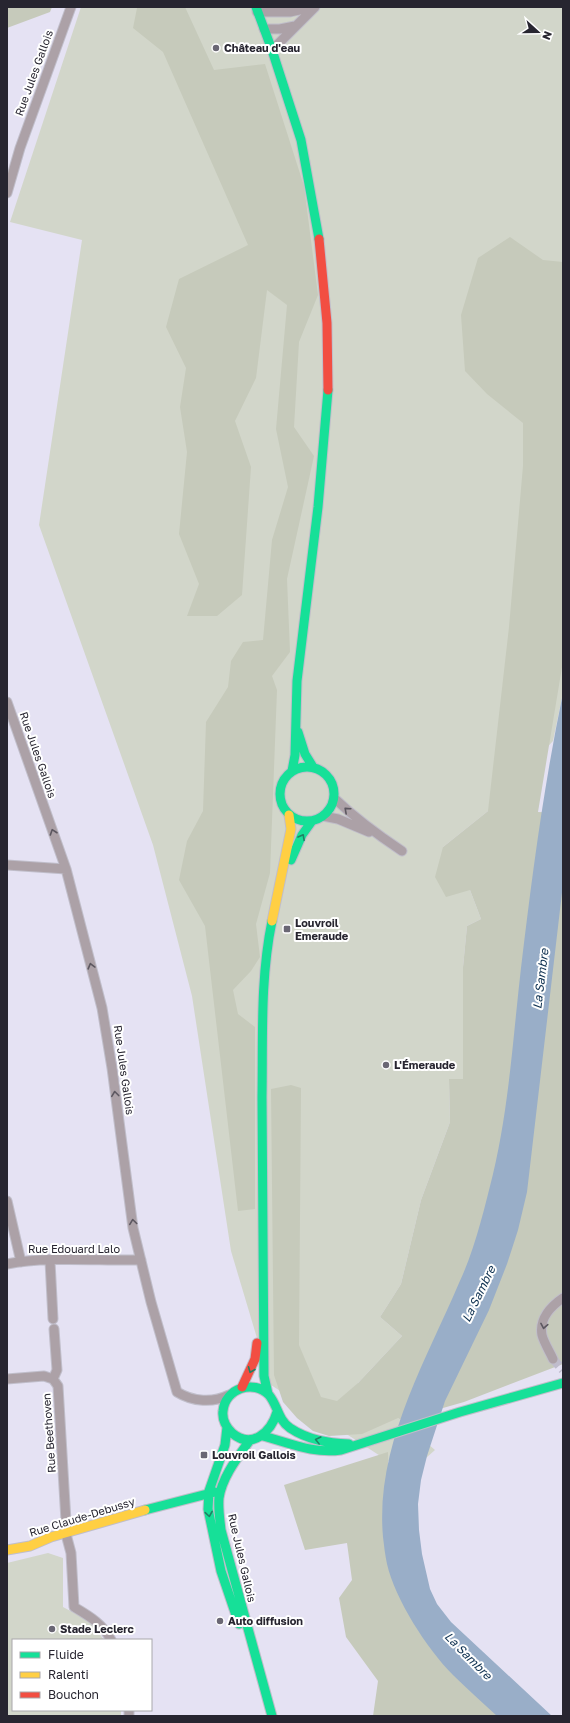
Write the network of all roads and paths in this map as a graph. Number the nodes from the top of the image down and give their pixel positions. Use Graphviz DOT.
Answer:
graph roads {
  1 [pos="71,7"];
  2 [pos="314,7"];
  3 [pos="257,9"];
  4 [pos="295,26"];
  5 [pos="264,29"];
  6 [pos="272,50"];
  7 [pos="7,193"];
  8 [pos="7,702"];
  9 [pos="295,723"];
  10 [pos="313,767"];
  11 [pos="292,771"];
  12 [pos="334,798"];
  13 [pos="289,815"];
  14 [pos="323,816"];
  15 [pos="312,821"];
  16 [pos="383,839"];
  17 [pos="402,850"];
  18 [pos="7,865"];
  19 [pos="66,869"];
  20 [pos="282,880"];
  21 [pos="7,1201"];
  22 [pos="141,1260"];
  23 [pos="50,1261"];
  24 [pos="21,1262"];
  25 [pos="262,1262"];
  26 [pos="7,1264"];
  27 [pos="563,1298"];
  28 [pos="53,1319"];
  29 [pos="54,1329"];
  30 [pos="553,1359"];
  31 [pos="7,1379"];
  32 [pos="54,1379"];
  33 [pos="563,1384"];
  34 [pos="242,1387"];
  35 [pos="230,1394"];
  36 [pos="268,1394"];
  37 [pos="198,1400"];
  38 [pos="277,1412"];
  39 [pos="223,1413"];
  40 [pos="227,1427"];
  41 [pos="263,1436"];
  42 [pos="250,1440"];
  43 [pos="357,1445"];
  44 [pos="214,1476"];
  45 [pos="222,1487"];
  46 [pos="208,1494"];
  47 [pos="163,1505"];
  48 [pos="67,1533"];
  49 [pos="7,1550"];
  50 [pos="219,1562"];
  51 [pos="245,1621"];
  52 [pos="110,1639"];
  53 [pos="257,1663"];
  54 [pos="272,1716"];
  1 -- 7 [label="street, Rue Jules Gallois"];
  2 -- 3 [label="street"];
  2 -- 4 [label="street"];
  3 -- 5 [label="street"];
  4 -- 5 [label="street"];
  4 -- 6 [label="street"];
  5 -- 6 [label="street"];
  6 -- 9 [label="street"];
  19 -- 8 [label="street, Rue Jules Gallois, one-way"];
  9 -- 10 [label="street"];
  9 -- 11 [label="street"];
  10 -- 11 [label="street"];
  10 -- 12 [label="street"];
  11 -- 13 [label="street"];
  12 -- 14 [label="street"];
  16 -- 12 [label="street, one-way"];
  13 -- 15 [label="street"];
  13 -- 20 [label="street"];
  14 -- 15 [label="street"];
  14 -- 16 [label="street"];
  20 -- 15 [label="street, one-way"];
  16 -- 17 [label="street"];
  18 -- 19 [label="street"];
  22 -- 19 [label="street, Rue Jules Gallois, one-way"];
  20 -- 25 [label="street"];
  21 -- 24 [label="street"];
  22 -- 23 [label="street, Rue Edouard Lalo"];
  22 -- 37 [label="street, Rue Jules Gallois"];
  23 -- 24 [label="street, Rue Edouard Lalo"];
  23 -- 28 [label="street"];
  24 -- 26 [label="street, Rue Edouard Lalo"];
  25 -- 34 [label="street, one-way"];
  25 -- 36 [label="street"];
  27 -- 30 [label="street, one-way"];
  29 -- 32 [label="street"];
  31 -- 32 [label="street, Rue Beethoven"];
  32 -- 48 [label="street, Rue Beethoven"];
  33 -- 43 [label="street"];
  34 -- 35 [label="street"];
  34 -- 36 [label="street"];
  35 -- 37 [label="street, Rue Jules Gallois"];
  35 -- 39 [label="street"];
  36 -- 38 [label="street"];
  37 -- 39 [label="street"];
  38 -- 41 [label="street"];
  43 -- 38 [label="street, one-way"];
  39 -- 40 [label="street"];
  40 -- 42 [label="street"];
  40 -- 44 [label="street, Rue Jules Gallois"];
  41 -- 42 [label="street"];
  41 -- 43 [label="street"];
  42 -- 45 [label="street, Rue Jules Gallois"];
  44 -- 46 [label="street, Rue Jules Gallois"];
  44 -- 47 [label="street"];
  45 -- 46 [label="street"];
  45 -- 51 [label="street, Rue Jules Gallois"];
  46 -- 47 [label="street"];
  46 -- 50 [label="street, Rue Jules Gallois, one-way"];
  47 -- 48 [label="street, Rue Claude-Debussy"];
  48 -- 49 [label="street, Rue Claude-Debussy"];
  48 -- 52 [label="street, Rue Beethoven"];
  50 -- 51 [label="street"];
  50 -- 53 [label="street, Rue Jules Gallois"];
  51 -- 53 [label="street, Rue Jules Gallois"];
  53 -- 54 [label="street, Rue Jules Gallois"];
}
